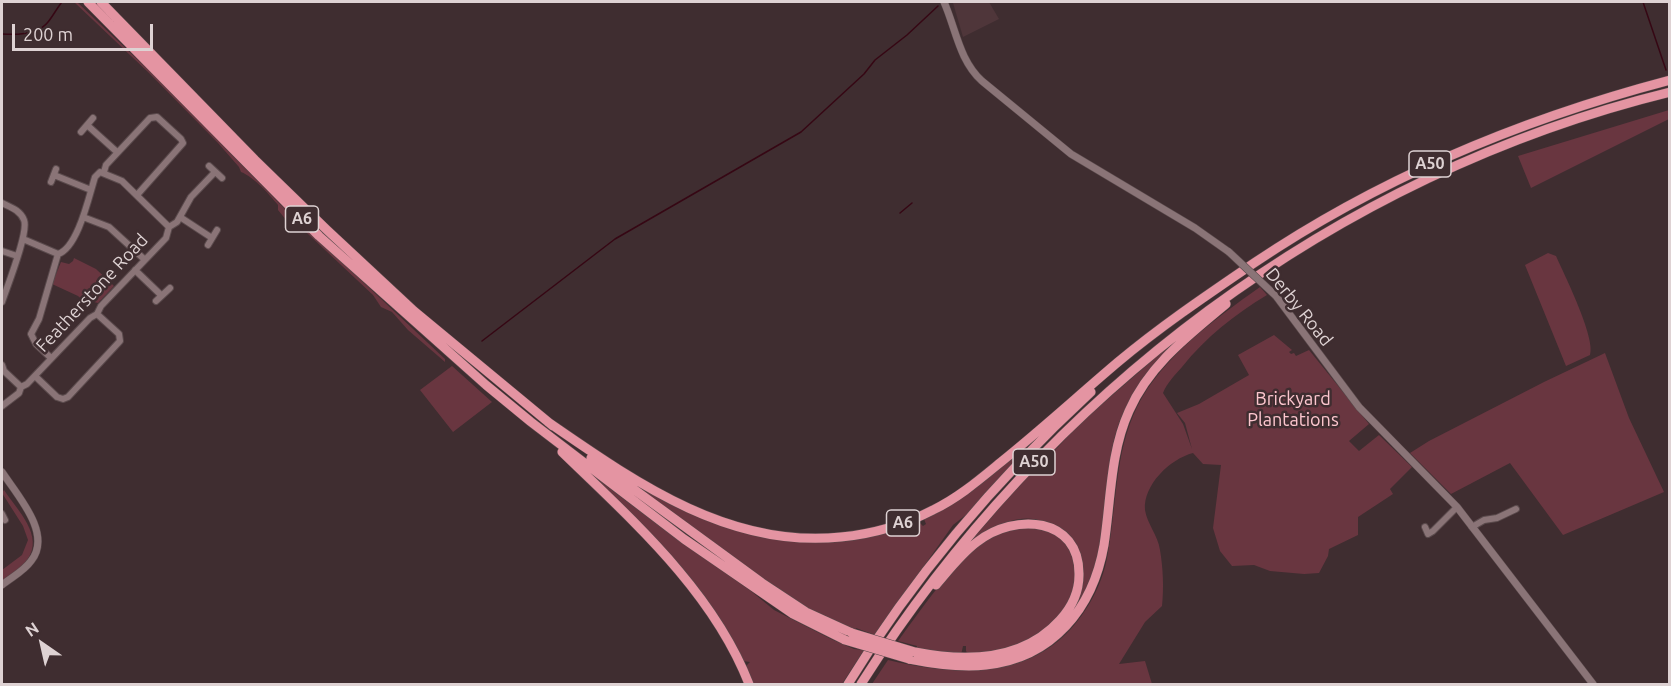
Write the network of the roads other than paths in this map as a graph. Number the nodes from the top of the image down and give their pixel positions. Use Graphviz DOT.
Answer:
graph roads {
  1 [pos="86,2"];
  2 [pos="944,2"];
  3 [pos="99,6"];
  4 [pos="1670,80"];
  5 [pos="1670,92"];
  6 [pos="93,118"];
  7 [pos="87,125"];
  8 [pos="81,132"];
  9 [pos="117,152"];
  10 [pos="209,166"];
  11 [pos="104,172"];
  12 [pos="215,172"];
  13 [pos="54,175"];
  14 [pos="222,178"];
  15 [pos="91,190"];
  16 [pos="136,195"];
  17 [pos="2,203"];
  18 [pos="83,217"];
  19 [pos="180,217"];
  20 [pos="169,226"];
  21 [pos="217,230"];
  22 [pos="212,238"];
  23 [pos="23,239"];
  24 [pos="208,245"];
  25 [pos="2,251"];
  26 [pos="58,254"];
  27 [pos="16,256"];
  28 [pos="144,260"];
  29 [pos="135,270"];
  30 [pos="1250,282"];
  31 [pos="170,288"];
  32 [pos="1211,293"];
  33 [pos="161,295"];
  34 [pos="2,302"];
  35 [pos="156,302"];
  36 [pos="97,314"];
  37 [pos="51,358"];
  38 [pos="2,366"];
  39 [pos="35,376"];
  40 [pos="21,387"];
  41 [pos="2,406"];
  42 [pos="531,422"];
  43 [pos="548,422"];
  44 [pos="2,472"];
  45 [pos="1457,507"];
  46 [pos="1516,509"];
  47 [pos="1425,527"];
  48 [pos="1473,527"];
  49 [pos="2,585"];
  50 [pos="849,637"];
  51 [pos="890,639"];
  52 [pos="912,656"];
  53 [pos="749,684"];
  54 [pos="848,684"];
  55 [pos="861,684"];
  56 [pos="1593,684"];
  1 -- 3 [label="highway, A6"];
  2 -- 45 [label="street, Derby Road, bridge"];
  3 -- 42 [label="highway, A6"];
  3 -- 43 [label="highway, A6"];
  4 -- 32 [label="highway, A50"];
  5 -- 30 [label="highway, A50"];
  6 -- 7 [label="street"];
  7 -- 8 [label="street"];
  7 -- 9 [label="street"];
  9 -- 11 [label="street"];
  9 -- 16 [label="street"];
  10 -- 12 [label="street"];
  11 -- 15 [label="street"];
  11 -- 16 [label="street, Featherstone Road"];
  12 -- 14 [label="street"];
  12 -- 19 [label="street"];
  13 -- 15 [label="street"];
  15 -- 18 [label="street"];
  16 -- 20 [label="street, Featherstone Road"];
  17 -- 23 [label="street"];
  18 -- 26 [label="street"];
  18 -- 28 [label="street"];
  19 -- 20 [label="street"];
  19 -- 22 [label="street"];
  20 -- 28 [label="street, Featherstone Road"];
  21 -- 22 [label="street"];
  22 -- 24 [label="street"];
  23 -- 26 [label="street"];
  23 -- 27 [label="street"];
  25 -- 27 [label="street"];
  26 -- 37 [label="street"];
  27 -- 34 [label="street"];
  28 -- 29 [label="street, Featherstone Road"];
  29 -- 33 [label="street"];
  29 -- 36 [label="street, Featherstone Road"];
  30 -- 51 [label="highway, A50"];
  30 -- 52 [label="highway, A6"];
  31 -- 33 [label="street"];
  32 -- 43 [label="highway, A6"];
  32 -- 54 [label="highway, A50"];
  33 -- 35 [label="street"];
  36 -- 37 [label="street, Featherstone Road"];
  36 -- 39 [label="street"];
  37 -- 39 [label="street, Featherstone Road"];
  38 -- 40 [label="street"];
  39 -- 40 [label="street, Featherstone Road"];
  40 -- 41 [label="street, Featherstone Road"];
  42 -- 50 [label="highway, A6"];
  42 -- 53 [label="highway"];
  43 -- 50 [label="highway"];
  44 -- 49 [label="street"];
  45 -- 47 [label="street"];
  45 -- 48 [label="street, Derby Road"];
  46 -- 48 [label="street"];
  48 -- 56 [label="street, Derby Road"];
  50 -- 52 [label="highway, A6, bridge"];
  51 -- 52 [label="highway"];
  51 -- 55 [label="highway, A50"];
}
